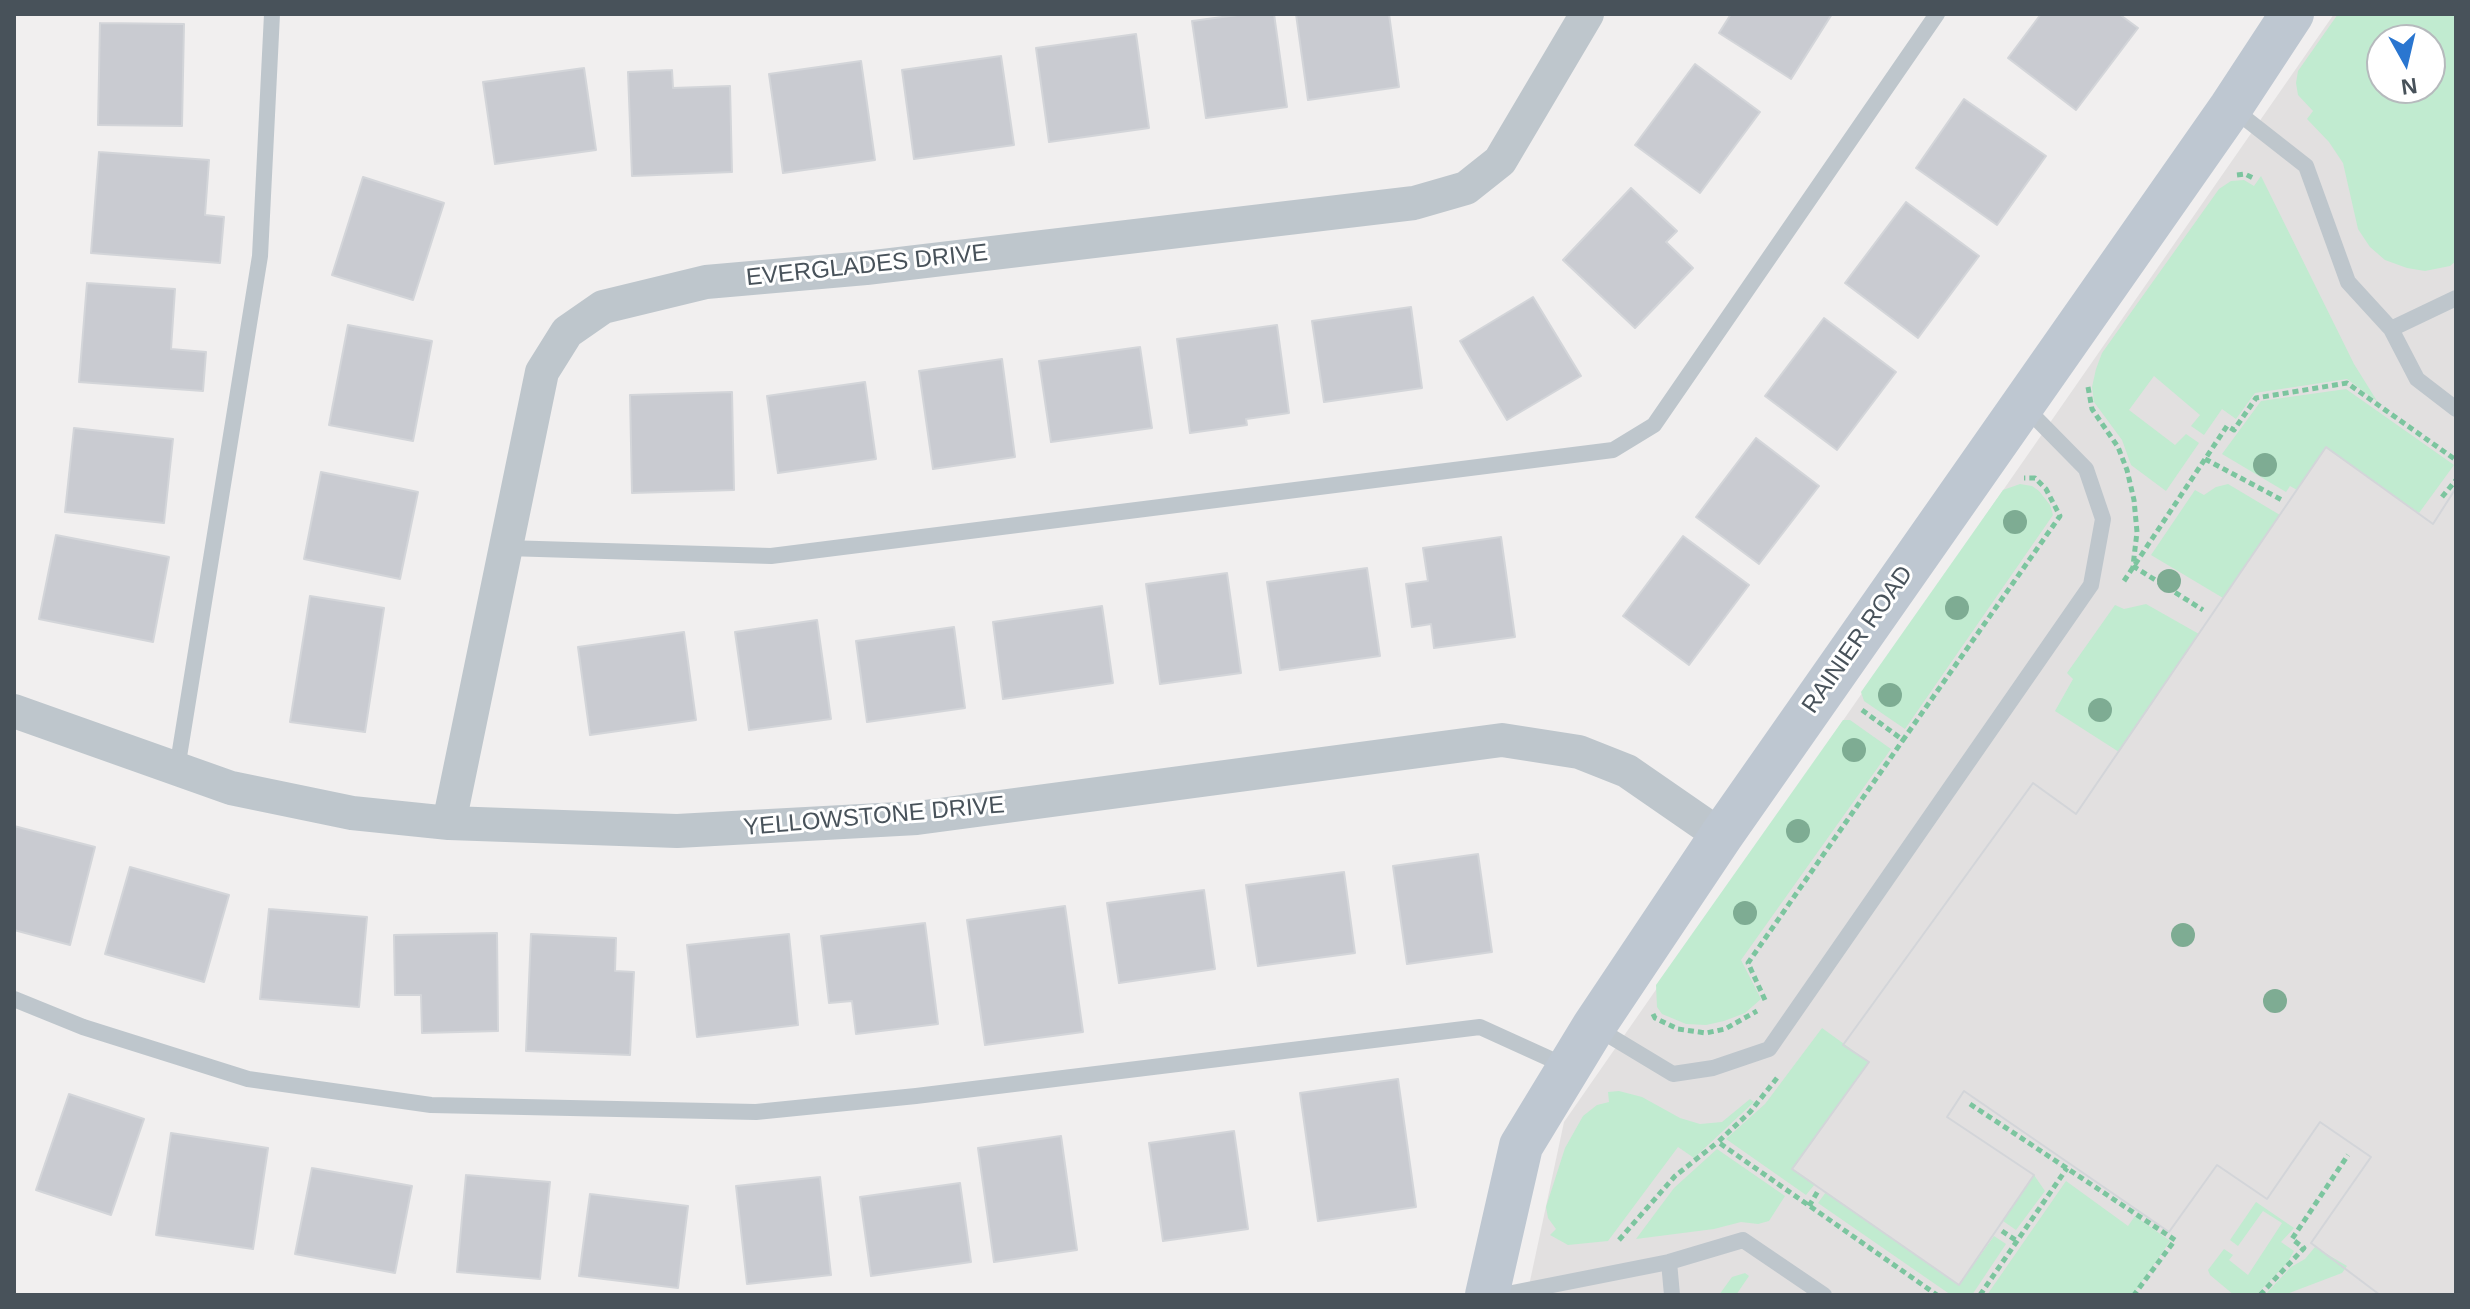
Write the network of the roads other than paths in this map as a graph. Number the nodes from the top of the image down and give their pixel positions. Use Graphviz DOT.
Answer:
graph roads {
  1 [pos="272,14"];
  2 [pos="1587,14"];
  3 [pos="1937,14"];
  4 [pos="2292,14"];
  5 [pos="2231,107"];
  6 [pos="2456,298"];
  7 [pos="2391,329"];
  8 [pos="2023,405"];
  9 [pos="2456,409"];
  10 [pos="506,548"];
  11 [pos="14,711"];
  12 [pos="177,769"];
  13 [pos="449,823"];
  14 [pos="1721,836"];
  15 [pos="14,999"];
  16 [pos="1594,1026"];
  17 [pos="1569,1067"];
  18 [pos="1669,1262"];
  19 [pos="1487,1295"];
  20 [pos="1502,1295"];
  21 [pos="1672,1295"];
  22 [pos="1824,1295"];
  1 -- 12 [label="lane"];
  2 -- 10 [label="street, EVERGLADES DRIVE"];
  3 -- 10 [label="lane"];
  4 -- 5 [label="street, RAINIER ROAD"];
  5 -- 7 [label="lane"];
  5 -- 8 [label="street, RAINIER ROAD"];
  6 -- 7 [label="lane"];
  7 -- 9 [label="lane"];
  8 -- 14 [label="street, RAINIER ROAD"];
  8 -- 16 [label="lane"];
  10 -- 13 [label="street, EVERGLADES DRIVE"];
  11 -- 12 [label="street, YELLOWSTONE DRIVE"];
  12 -- 13 [label="street, YELLOWSTONE DRIVE"];
  13 -- 14 [label="street, YELLOWSTONE DRIVE"];
  14 -- 16 [label="street, RAINIER ROAD"];
  15 -- 17 [label="lane"];
  16 -- 17 [label="street, RAINIER ROAD"];
  17 -- 19 [label="street, RAINIER ROAD"];
  18 -- 20 [label="lane"];
  18 -- 21 [label="lane"];
  18 -- 22 [label="lane"];
}
